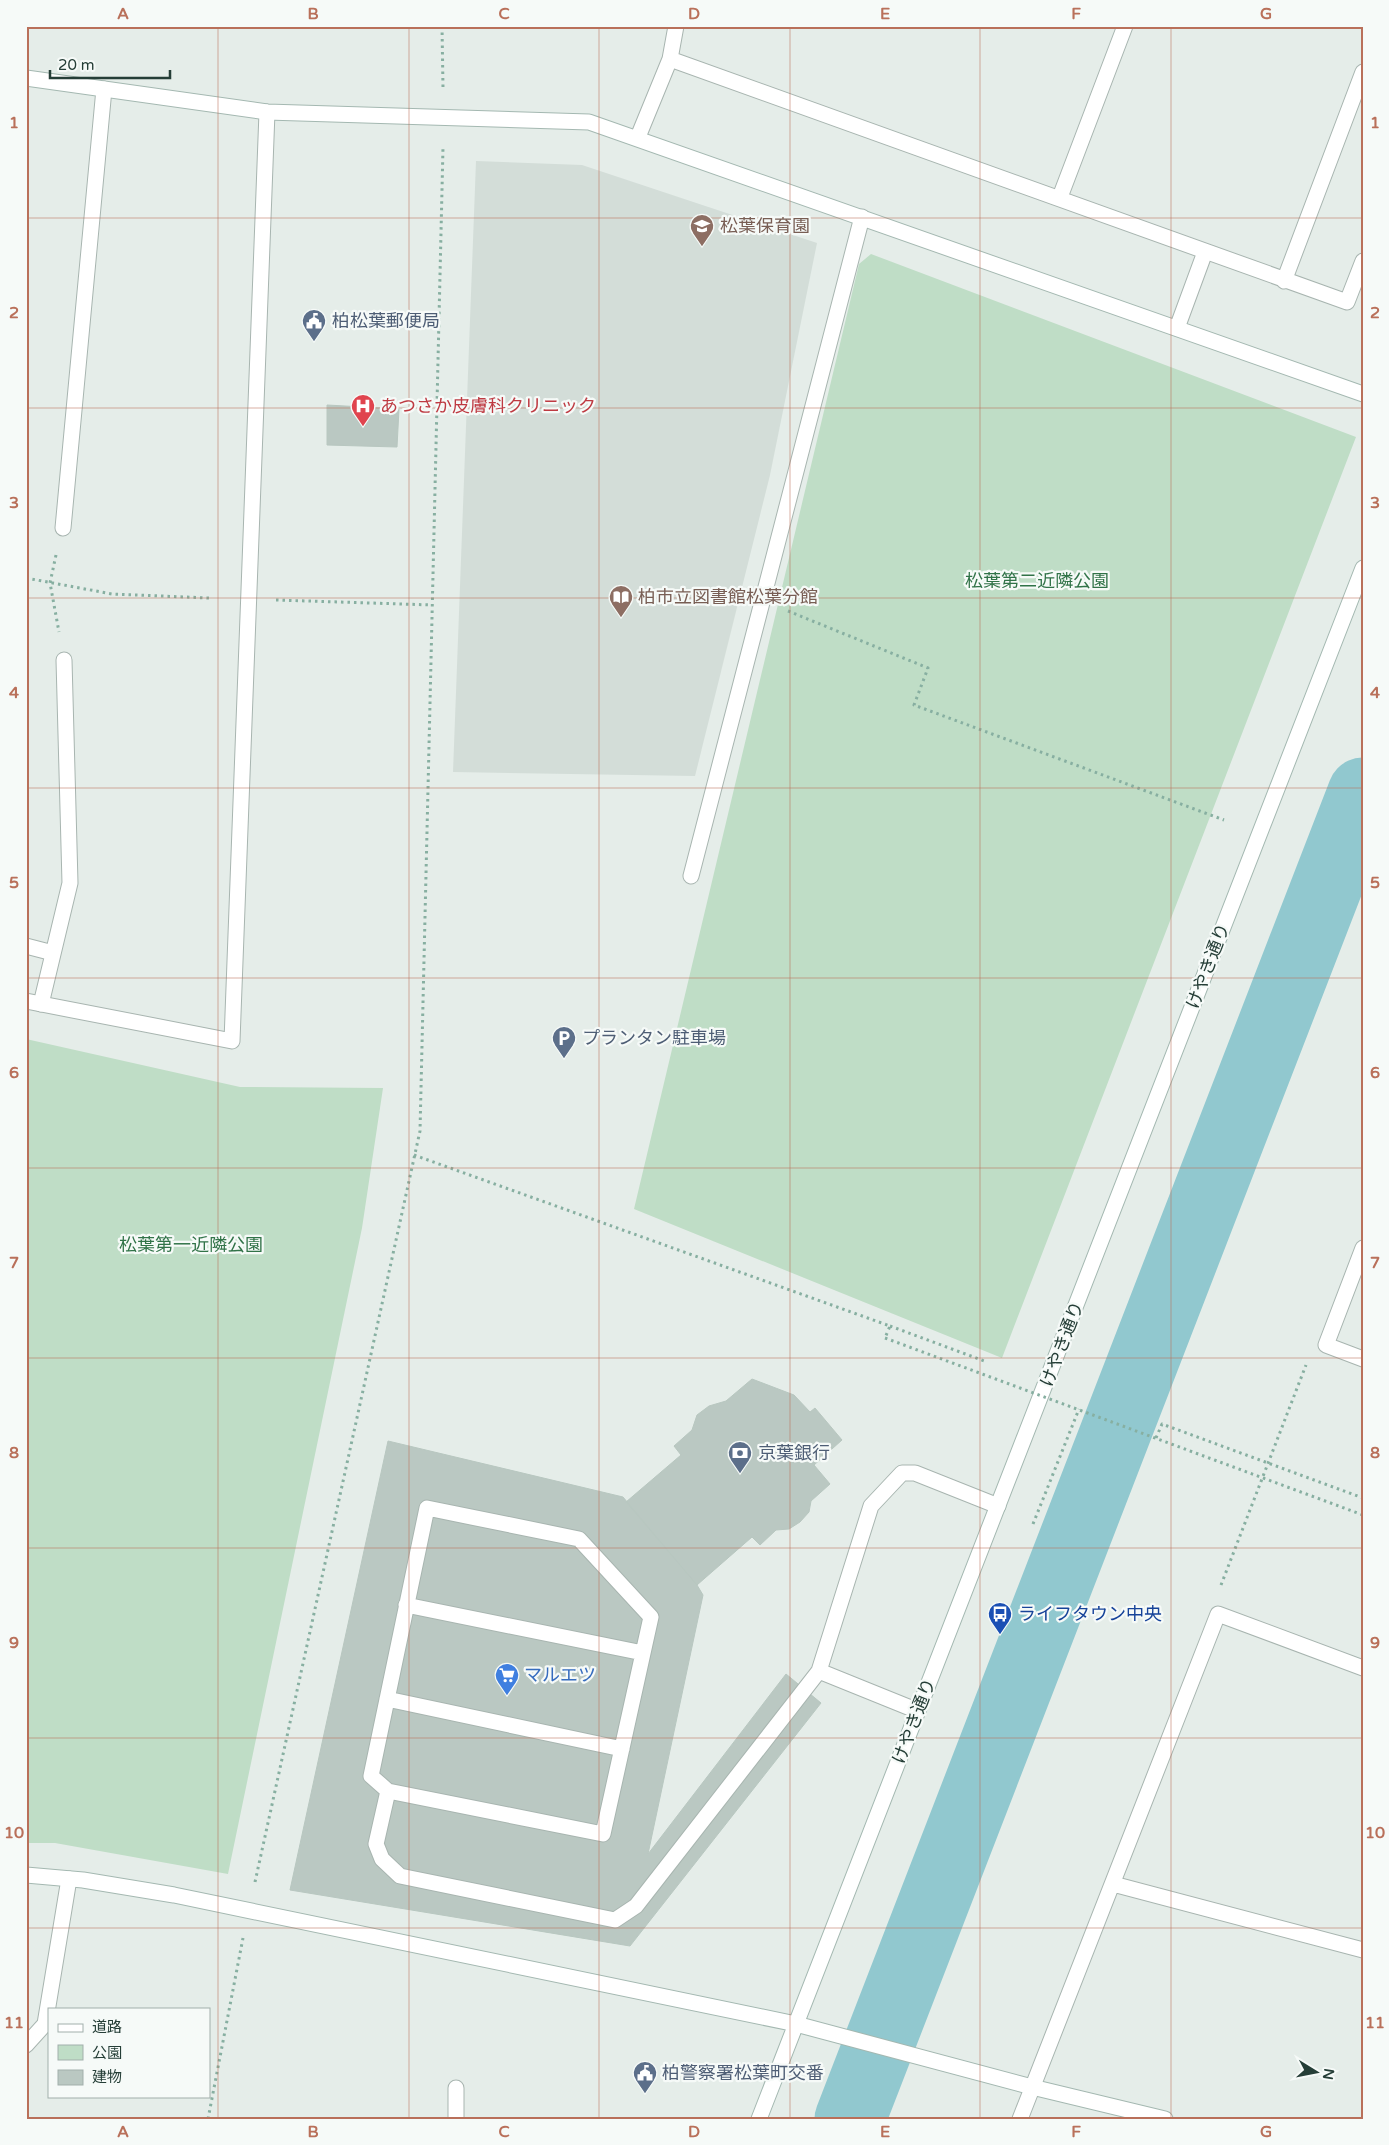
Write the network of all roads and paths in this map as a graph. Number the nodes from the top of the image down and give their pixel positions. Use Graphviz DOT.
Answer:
graph roads {
  1 [pos="442,26"];
  2 [pos="676,26"];
  3 [pos="1125,26"];
  4 [pos="670,59"];
  5 [pos="1363,72"];
  6 [pos="26,78"];
  7 [pos="104,89"];
  8 [pos="266,112"];
  9 [pos="443,118"];
  10 [pos="638,137"];
  11 [pos="1060,197"];
  12 [pos="862,217"];
  13 [pos="1205,252"];
  14 [pos="1363,261"];
  15 [pos="1284,281"];
  16 [pos="1177,328"];
  17 [pos="1363,394"];
  18 [pos="63,528"];
  19 [pos="1363,568"];
  20 [pos="26,578"];
  21 [pos="50,583"];
  22 [pos="209,598"];
  23 [pos="270,600"];
  24 [pos="762,601"];
  25 [pos="432,605"];
  26 [pos="64,660"];
  27 [pos="1224,820"];
  28 [pos="691,876"];
  29 [pos="26,946"];
  30 [pos="53,953"];
  31 [pos="33,1003"];
  32 [pos="414,1155"];
  33 [pos="1363,1248"];
  34 [pos="890,1326"];
  35 [pos="1326,1345"];
  36 [pos="1363,1359"];
  37 [pos="987,1362"];
  38 [pos="1079,1409"];
  39 [pos="1156,1438"];
  40 [pos="1268,1463"];
  41 [pos="1363,1498"];
  42 [pos="998,1506"];
  43 [pos="1363,1515"];
  44 [pos="1034,1524"];
  45 [pos="406,1605"];
  46 [pos="1218,1614"];
  47 [pos="643,1653"];
  48 [pos="1363,1668"];
  49 [pos="819,1670"];
  50 [pos="387,1698"];
  51 [pos="918,1710"];
  52 [pos="622,1749"];
  53 [pos="388,1791"];
  54 [pos="26,1875"];
  55 [pos="69,1879"];
  56 [pos="1113,1884"];
  57 [pos="249,1910"];
  58 [pos="1363,1950"];
  59 [pos="796,2024"];
  60 [pos="26,2045"];
  61 [pos="1032,2087"];
  62 [pos="456,2088"];
  63 [pos="208,2119"];
  64 [pos="456,2119"];
  65 [pos="759,2119"];
  66 [pos="1020,2119"];
  67 [pos="1165,2119"];
  1 -- 9 [label="path"];
  2 -- 4 [label="street"];
  3 -- 11 [label="street"];
  4 -- 10 [label="street"];
  4 -- 11 [label="street"];
  5 -- 15 [label="street"];
  6 -- 7 [label="street"];
  7 -- 8 [label="street"];
  7 -- 18 [label="street"];
  8 -- 9 [label="street"];
  8 -- 31 [label="street"];
  9 -- 10 [label="street"];
  9 -- 25 [label="path"];
  10 -- 12 [label="street"];
  11 -- 13 [label="street"];
  12 -- 16 [label="street"];
  12 -- 24 [label="street"];
  13 -- 15 [label="street"];
  13 -- 16 [label="street"];
  14 -- 15 [label="street"];
  16 -- 17 [label="street"];
  19 -- 42 [label="street, けやき通り"];
  20 -- 21 [label="path"];
  21 -- 22 [label="path"];
  21 -- 26 [label="path"];
  23 -- 25 [label="path"];
  24 -- 27 [label="path"];
  24 -- 28 [label="street"];
  25 -- 32 [label="path"];
  26 -- 30 [label="street"];
  29 -- 30 [label="street"];
  30 -- 31 [label="street"];
  32 -- 34 [label="path"];
  32 -- 57 [label="path"];
  33 -- 35 [label="street"];
  34 -- 37 [label="path"];
  34 -- 38 [label="path, bridge"];
  35 -- 36 [label="street"];
  35 -- 40 [label="path"];
  38 -- 39 [label="path, bridge"];
  38 -- 44 [label="path"];
  39 -- 40 [label="path"];
  39 -- 43 [label="path, bridge"];
  40 -- 41 [label="path"];
  40 -- 46 [label="path"];
  42 -- 49 [label="street"];
  42 -- 51 [label="street, けやき通り"];
  45 -- 47 [label="street"];
  45 -- 47 [label="street"];
  45 -- 50 [label="street"];
  46 -- 48 [label="street"];
  46 -- 56 [label="street"];
  47 -- 52 [label="street"];
  49 -- 51 [label="street"];
  49 -- 53 [label="street"];
  50 -- 52 [label="street"];
  50 -- 53 [label="street"];
  51 -- 59 [label="street, けやき通り"];
  52 -- 53 [label="street"];
  54 -- 55 [label="street"];
  55 -- 57 [label="street"];
  55 -- 60 [label="street"];
  56 -- 58 [label="street"];
  56 -- 61 [label="street"];
  57 -- 59 [label="street"];
  57 -- 63 [label="path"];
  59 -- 61 [label="street"];
  59 -- 65 [label="street, けやき通り"];
  61 -- 66 [label="street"];
  61 -- 67 [label="street"];
  62 -- 64 [label="street"];
}
